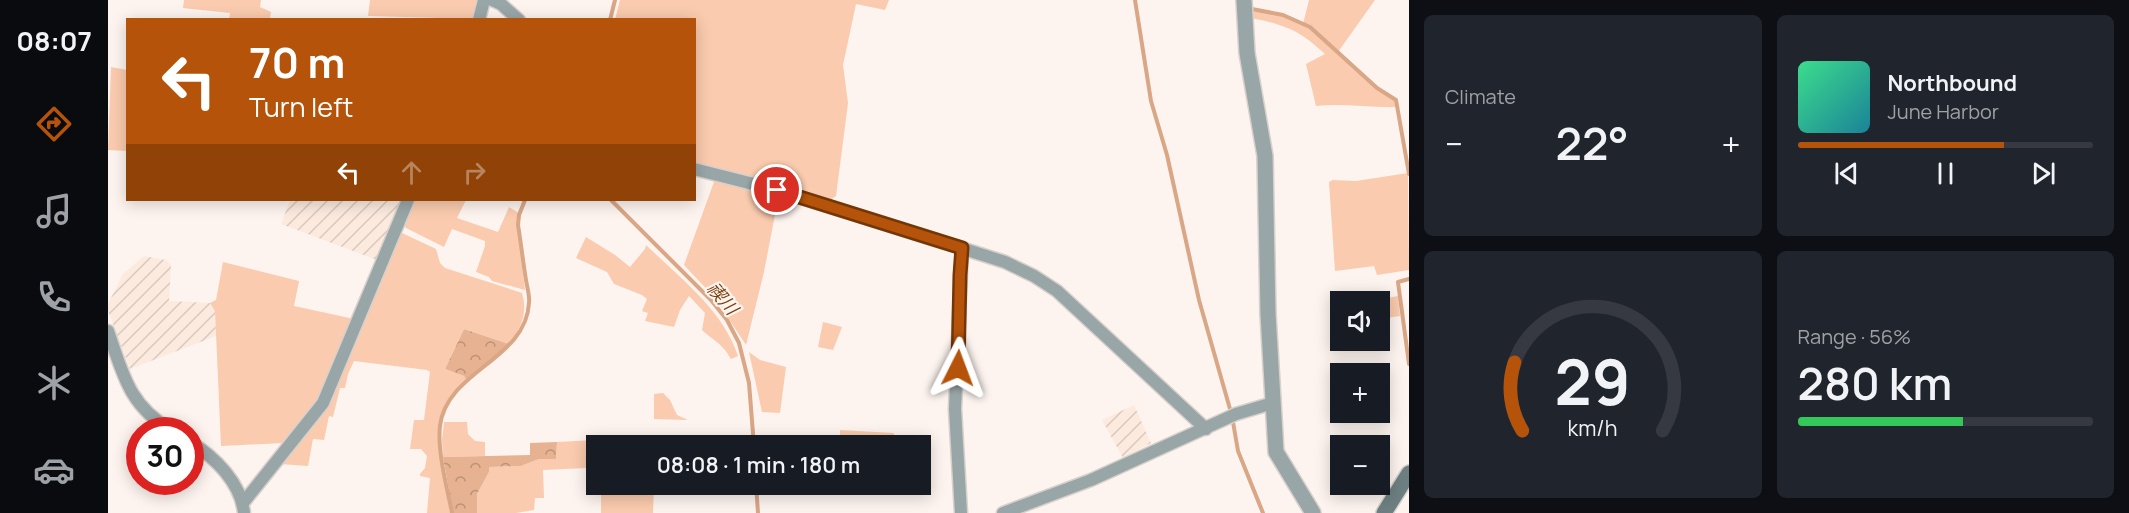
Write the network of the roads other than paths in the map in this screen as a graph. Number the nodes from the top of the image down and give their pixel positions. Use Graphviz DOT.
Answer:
graph roads {
  1 [pos="484,0"];
  2 [pos="492,0"];
  3 [pos="1244,0"];
  4 [pos="480,18"];
  5 [pos="517,18"];
  6 [pos="696,170"];
  7 [pos="408,201"];
  8 [pos="962,248"];
  9 [pos="108,331"];
  10 [pos="1274,403"];
  11 [pos="151,417"];
  12 [pos="1206,429"];
  13 [pos="204,450"];
  14 [pos="1409,473"];
  15 [pos="243,508"];
  16 [pos="961,513"];
  17 [pos="1003,513"];
  18 [pos="1313,513"];
  19 [pos="1384,513"];
  1 -- 4 [label="street"];
  2 -- 5 [label="street"];
  3 -- 10 [label="street"];
  6 -- 8 [label="street"];
  7 -- 15 [label="street"];
  8 -- 12 [label="street"];
  8 -- 16 [label="street"];
  9 -- 11 [label="street"];
  10 -- 12 [label="street"];
  10 -- 18 [label="street"];
  12 -- 17 [label="street"];
  13 -- 15 [label="street"];
  14 -- 19 [label="main road"];
}
